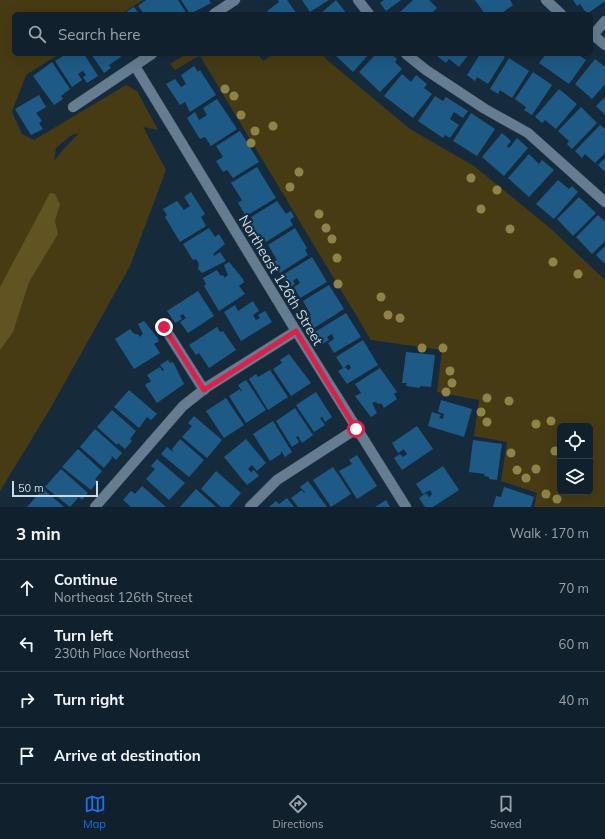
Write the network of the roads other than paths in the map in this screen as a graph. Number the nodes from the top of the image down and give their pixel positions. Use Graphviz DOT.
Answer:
graph roads {
  1 [pos="235,0"];
  2 [pos="358,0"];
  3 [pos="546,0"];
  4 [pos="217,12"];
  5 [pos="367,12"];
  6 [pos="559,12"];
  7 [pos="605,21"];
  8 [pos="593,33"];
  9 [pos="593,35"];
  10 [pos="605,45"];
  11 [pos="149,56"];
  12 [pos="409,56"];
  13 [pos="135,66"];
  14 [pos="73,106"];
  15 [pos="605,202"];
  16 [pos="164,327"];
  17 [pos="296,331"];
  18 [pos="204,390"];
  19 [pos="356,429"];
  20 [pos="95,507"];
  21 [pos="250,507"];
  22 [pos="406,507"];
  1 -- 4 [label="street"];
  2 -- 5 [label="street"];
  3 -- 6 [label="street"];
  7 -- 8 [label="street"];
  9 -- 10 [label="street"];
  11 -- 13 [label="street"];
  12 -- 15 [label="street"];
  13 -- 14 [label="street"];
  13 -- 17 [label="street, Northeast 126th Street"];
  16 -- 18 [label="street"];
  17 -- 18 [label="street"];
  17 -- 19 [label="street, Northeast 126th Street"];
  18 -- 20 [label="street"];
  19 -- 21 [label="street"];
  19 -- 22 [label="street, Northeast 126th Street"];
}
